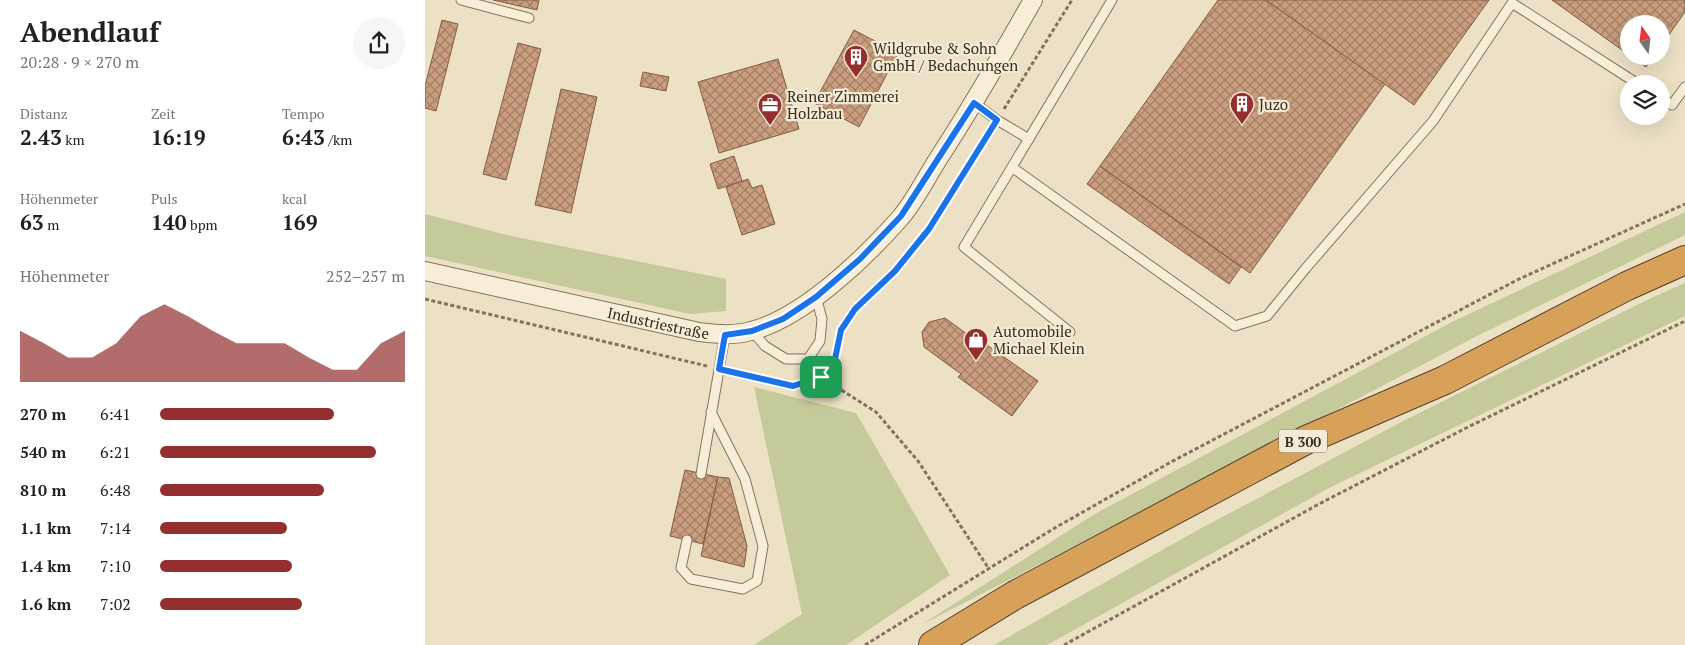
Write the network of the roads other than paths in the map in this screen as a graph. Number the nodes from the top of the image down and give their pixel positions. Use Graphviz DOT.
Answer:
graph roads {
  1 [pos="461,0"];
  2 [pos="1033,0"];
  3 [pos="1112,0"];
  4 [pos="529,18"];
  5 [pos="1624,75"];
  6 [pos="1685,87"];
  7 [pos="974,103"];
  8 [pos="1670,104"];
  9 [pos="1029,140"];
  10 [pos="1013,168"];
  11 [pos="1685,260"];
  12 [pos="425,271"];
  13 [pos="816,297"];
  14 [pos="752,331"];
  15 [pos="1070,332"];
  16 [pos="725,335"];
  17 [pos="711,412"];
  18 [pos="701,474"];
  19 [pos="687,540"];
  20 [pos="933,645"];
  1 -- 4 [label="lane"];
  2 -- 7 [label="street, Industriestraße"];
  3 -- 9 [label="lane"];
  5 -- 10 [label="lane"];
  6 -- 8 [label="lane"];
  7 -- 9 [label="lane"];
  7 -- 13 [label="street, Industriestraße"];
  9 -- 10 [label="lane"];
  10 -- 15 [label="lane"];
  11 -- 20 [label="highway, B 300"];
  12 -- 16 [label="street, Industriestraße"];
  13 -- 14 [label="street, Industriestraße"];
  13 -- 14 [label="lane"];
  14 -- 16 [label="street, Industriestraße"];
  16 -- 17 [label="lane"];
  17 -- 18 [label="lane"];
  17 -- 19 [label="lane"];
}
